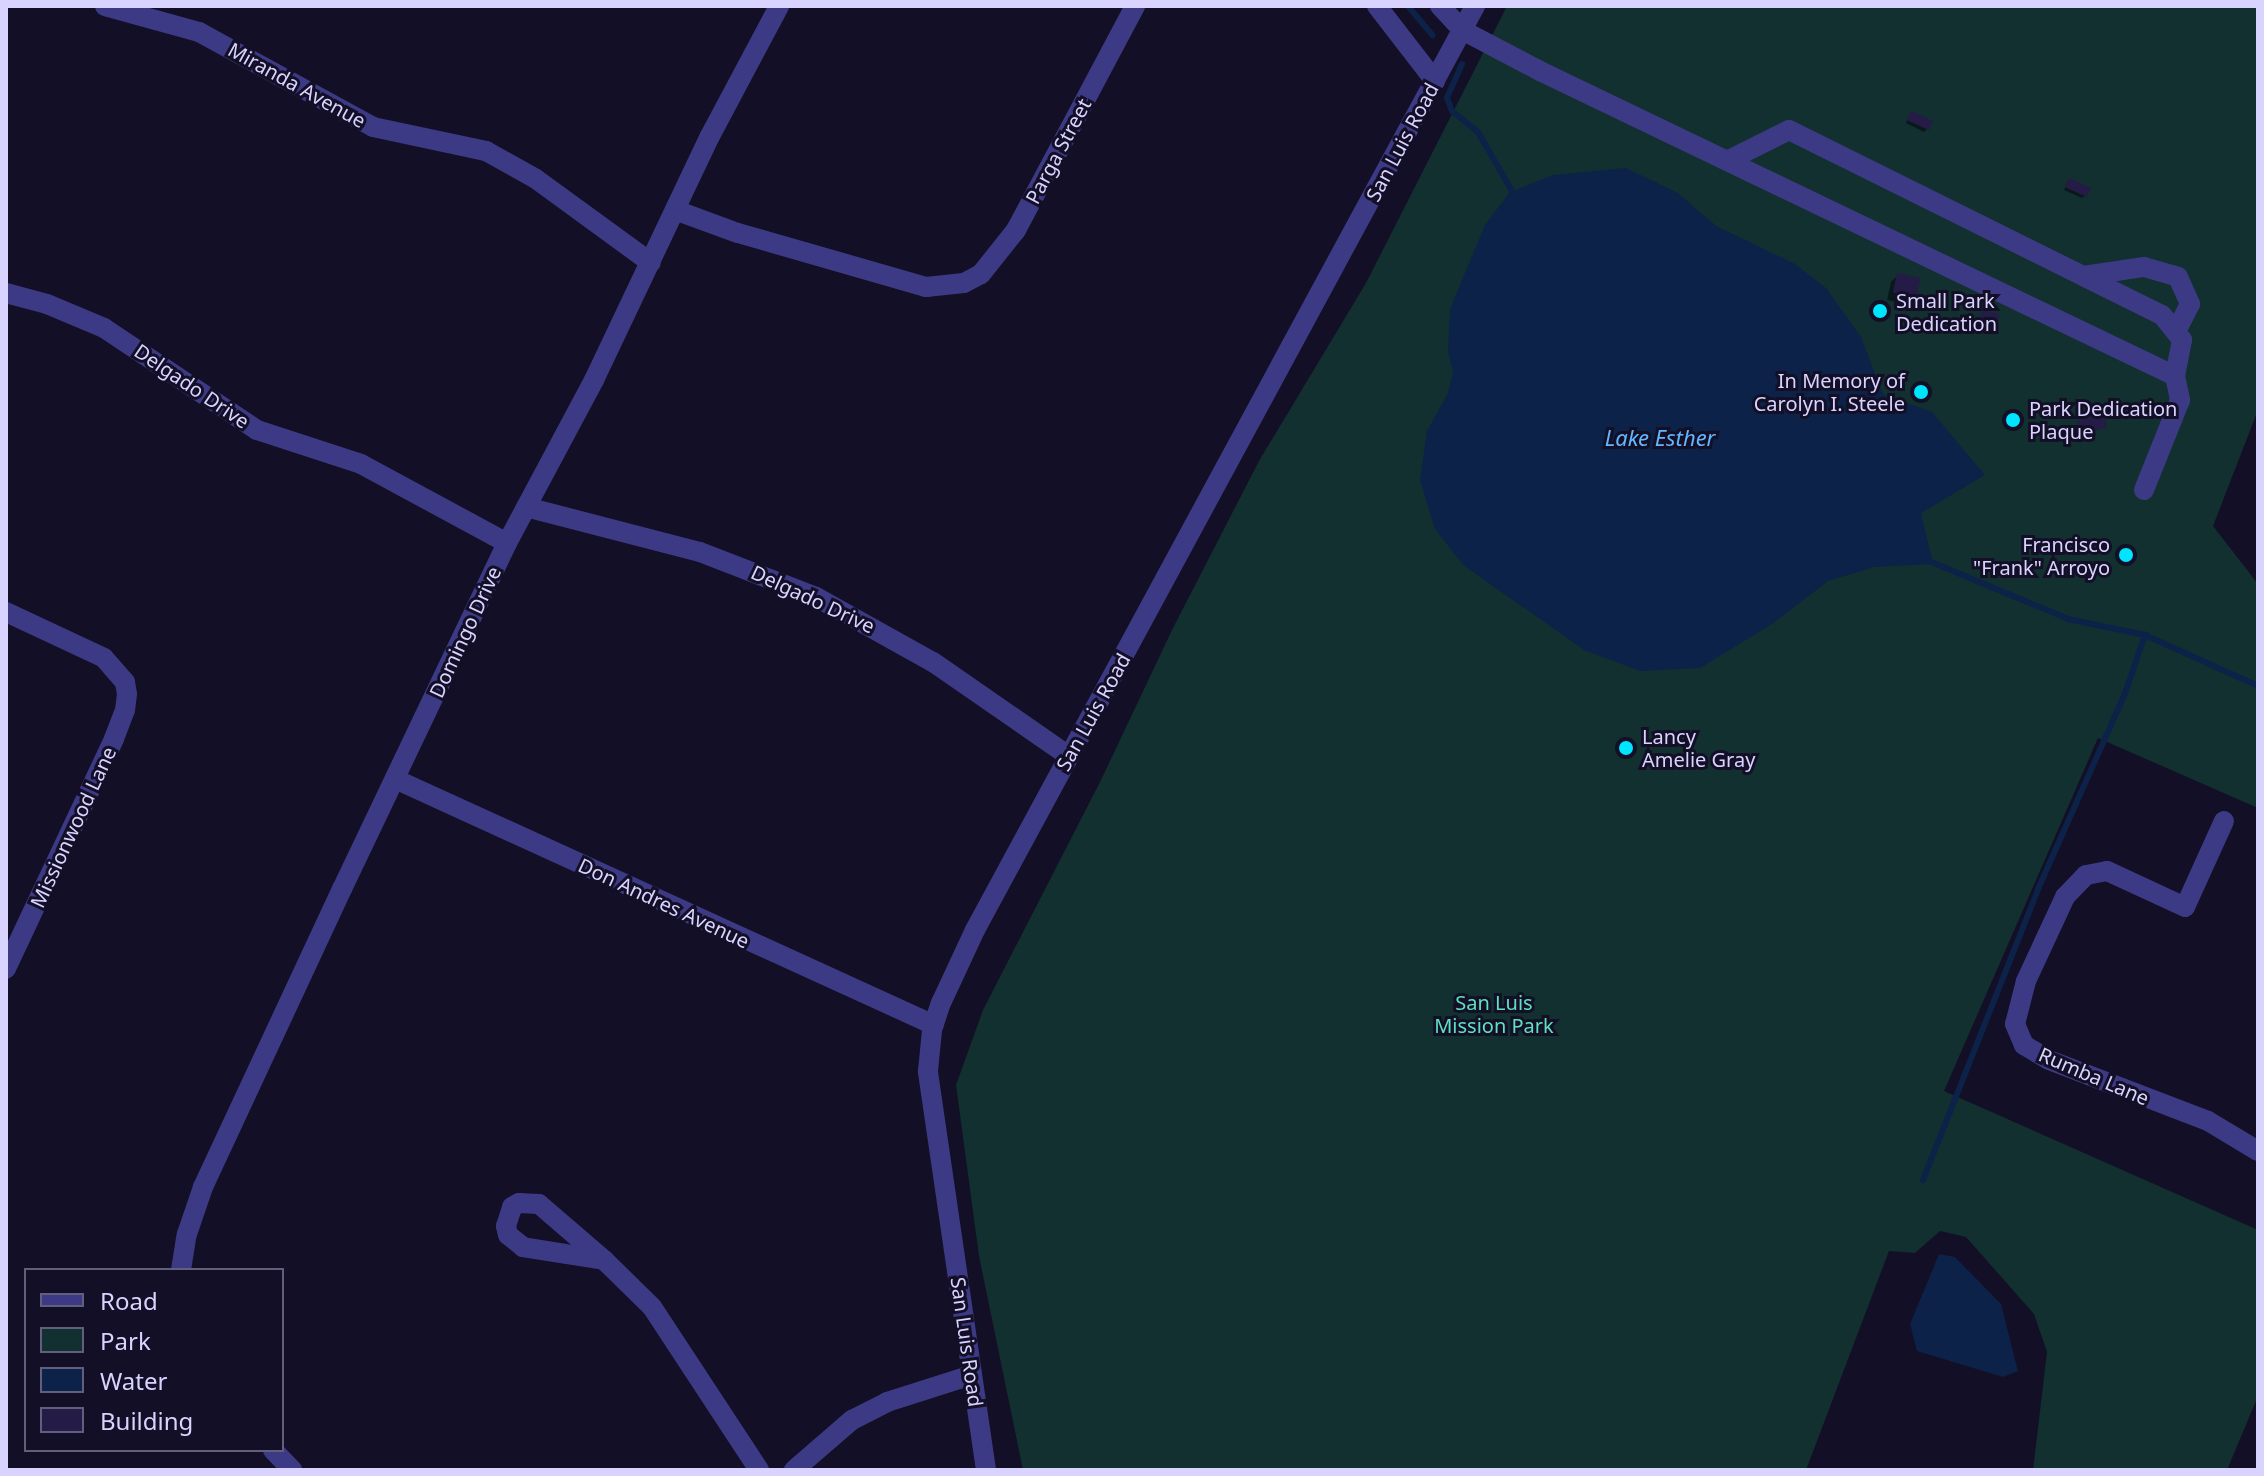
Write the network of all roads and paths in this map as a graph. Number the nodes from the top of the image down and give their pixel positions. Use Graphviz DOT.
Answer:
graph roads {
  1 [pos="105,6"];
  2 [pos="779,6"];
  3 [pos="1135,6"];
  4 [pos="1377,6"];
  5 [pos="1440,6"];
  6 [pos="1475,6"];
  7 [pos="1462,30"];
  8 [pos="1435,81"];
  9 [pos="1753,148"];
  10 [pos="1729,160"];
  11 [pos="1760,175"];
  12 [pos="675,210"];
  13 [pos="651,263"];
  14 [pos="2083,276"];
  15 [pos="6,293"];
  16 [pos="2176,332"];
  17 [pos="2175,376"];
  18 [pos="2144,490"];
  19 [pos="526,507"];
  20 [pos="507,543"];
  21 [pos="6,612"];
  22 [pos="1069,756"];
  23 [pos="395,779"];
  24 [pos="2224,821"];
  25 [pos="6,969"];
  26 [pos="934,1025"];
  27 [pos="2258,1151"];
  28 [pos="604,1260"];
  29 [pos="181,1268"];
  30 [pos="972,1375"];
  31 [pos="275,1452"];
  32 [pos="292,1470"];
  33 [pos="759,1470"];
  34 [pos="794,1470"];
  35 [pos="986,1470"];
  1 -- 13 [label="street, Miranda Avenue"];
  2 -- 12 [label="street, Domingo Drive"];
  3 -- 12 [label="street, Parga Street"];
  4 -- 8 [label="street"];
  5 -- 7 [label="street"];
  6 -- 7 [label="street, San Luis Road"];
  7 -- 8 [label="street, San Luis Road"];
  7 -- 10 [label="street"];
  8 -- 22 [label="street, San Luis Road"];
  9 -- 10 [label="street"];
  9 -- 11 [label="street"];
  9 -- 14 [label="street"];
  10 -- 11 [label="street"];
  11 -- 17 [label="street"];
  12 -- 13 [label="street, Domingo Drive"];
  13 -- 19 [label="street, Domingo Drive"];
  14 -- 16 [label="street"];
  14 -- 16 [label="street"];
  15 -- 20 [label="street, Delgado Drive"];
  16 -- 17 [label="street"];
  17 -- 18 [label="street"];
  19 -- 20 [label="street, Domingo Drive"];
  19 -- 22 [label="street, Delgado Drive"];
  20 -- 23 [label="street, Domingo Drive"];
  21 -- 25 [label="street, Missionwood Lane"];
  22 -- 26 [label="street, San Luis Road"];
  23 -- 26 [label="street, Don Andres Avenue"];
  23 -- 29 [label="street, Domingo Drive"];
  24 -- 27 [label="street, Rumba Lane"];
  26 -- 30 [label="street, San Luis Road"];
  28 -- 33 [label="street"];
  30 -- 34 [label="street"];
  30 -- 35 [label="street, San Luis Road"];
  31 -- 32 [label="street"];
}
